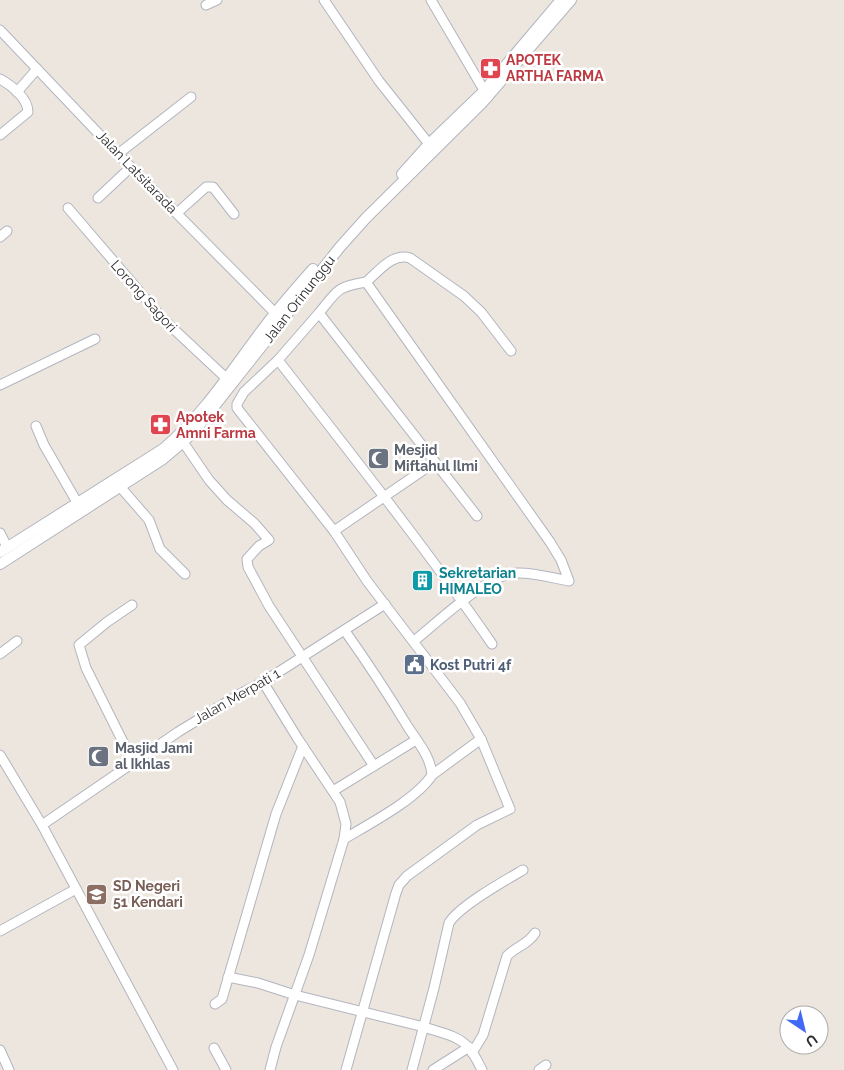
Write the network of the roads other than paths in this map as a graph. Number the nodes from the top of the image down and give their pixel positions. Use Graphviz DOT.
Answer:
graph roads {
  1 [pos="217,0"];
  2 [pos="324,0"];
  3 [pos="431,0"];
  4 [pos="561,0"];
  5 [pos="572,0"];
  6 [pos="206,5"];
  7 [pos="0,30"];
  8 [pos="37,69"];
  9 [pos="0,79"];
  10 [pos="17,92"];
  11 [pos="486,94"];
  12 [pos="191,97"];
  13 [pos="0,135"];
  14 [pos="429,144"];
  15 [pos="118,154"];
  16 [pos="131,167"];
  17 [pos="98,198"];
  18 [pos="68,208"];
  19 [pos="374,208"];
  20 [pos="177,213"];
  21 [pos="234,214"];
  22 [pos="366,282"];
  23 [pos="319,313"];
  24 [pos="278,316"];
  25 [pos="95,339"];
  26 [pos="511,351"];
  27 [pos="278,360"];
  28 [pos="226,378"];
  29 [pos="0,385"];
  30 [pos="220,393"];
  31 [pos="236,404"];
  32 [pos="36,426"];
  33 [pos="183,442"];
  34 [pos="435,462"];
  35 [pos="117,484"];
  36 [pos="384,497"];
  37 [pos="78,504"];
  38 [pos="477,516"];
  39 [pos="334,531"];
  40 [pos="0,533"];
  41 [pos="4,549"];
  42 [pos="0,564"];
  43 [pos="185,574"];
  44 [pos="463,602"];
  45 [pos="385,604"];
  46 [pos="132,605"];
  47 [pos="345,631"];
  48 [pos="17,641"];
  49 [pos="414,641"];
  50 [pos="492,644"];
  51 [pos="0,654"];
  52 [pos="302,658"];
  53 [pos="263,682"];
  54 [pos="481,739"];
  55 [pos="416,740"];
  56 [pos="303,746"];
  57 [pos="0,755"];
  58 [pos="133,762"];
  59 [pos="374,766"];
  60 [pos="432,774"];
  61 [pos="333,791"];
  62 [pos="42,825"];
  63 [pos="344,839"];
  64 [pos="523,870"];
  65 [pos="76,889"];
  66 [pos="1,927"];
  67 [pos="535,933"];
  68 [pos="228,977"];
  69 [pos="295,996"];
  70 [pos="215,1004"];
  71 [pos="362,1012"];
  72 [pos="424,1027"];
  73 [pos="214,1048"];
  74 [pos="0,1050"];
  75 [pos="470,1050"];
  76 [pos="5,1068"];
  77 [pos="173,1070"];
  78 [pos="226,1070"];
  79 [pos="270,1070"];
  80 [pos="346,1070"];
  81 [pos="412,1070"];
  82 [pos="434,1070"];
  83 [pos="482,1070"];
  1 -- 6 [label="street"];
  2 -- 14 [label="street"];
  3 -- 11 [label="street"];
  4 -- 11 [label="street, Jalan Orinunggu"];
  5 -- 11 [label="street, Jalan Orinunggu"];
  7 -- 8 [label="street, Jalan Latsitarada"];
  8 -- 10 [label="street"];
  8 -- 15 [label="street, Jalan Latsitarada"];
  9 -- 10 [label="street"];
  10 -- 13 [label="street"];
  11 -- 14 [label="street, Jalan Orinunggu"];
  11 -- 19 [label="street, Jalan Orinunggu"];
  12 -- 15 [label="street"];
  14 -- 19 [label="street, Jalan Orinunggu"];
  15 -- 16 [label="street, Jalan Latsitarada"];
  16 -- 17 [label="street"];
  16 -- 20 [label="street, Jalan Latsitarada"];
  18 -- 28 [label="street, Lorong Sagori"];
  19 -- 24 [label="street, Jalan Orinunggu"];
  20 -- 21 [label="street"];
  20 -- 24 [label="street, Jalan Latsitarada"];
  22 -- 23 [label="street"];
  22 -- 26 [label="street"];
  22 -- 44 [label="street"];
  23 -- 27 [label="street"];
  23 -- 34 [label="street"];
  24 -- 28 [label="street, Jalan Orinunggu"];
  24 -- 30 [label="street, Jalan Orinunggu"];
  25 -- 29 [label="street"];
  27 -- 31 [label="street"];
  27 -- 36 [label="street"];
  28 -- 30 [label="street, Jalan Orinunggu"];
  30 -- 31 [label="street"];
  30 -- 33 [label="street, Jalan Orinunggu"];
  30 -- 35 [label="street, Jalan Orinunggu"];
  31 -- 39 [label="street"];
  32 -- 37 [label="street"];
  33 -- 35 [label="street, Jalan Orinunggu"];
  33 -- 52 [label="street"];
  34 -- 36 [label="street"];
  34 -- 38 [label="street"];
  35 -- 37 [label="street, Jalan Orinunggu"];
  35 -- 42 [label="street, Jalan Orinunggu"];
  35 -- 43 [label="street"];
  36 -- 39 [label="street"];
  36 -- 44 [label="street"];
  37 -- 41 [label="street, Jalan Orinunggu"];
  39 -- 45 [label="street"];
  40 -- 41 [label="street"];
  44 -- 49 [label="street"];
  44 -- 50 [label="street"];
  45 -- 47 [label="street, Jalan Merpati 1"];
  45 -- 49 [label="street"];
  46 -- 58 [label="street"];
  47 -- 52 [label="street, Jalan Merpati 1"];
  47 -- 55 [label="street"];
  48 -- 51 [label="street"];
  49 -- 54 [label="street"];
  52 -- 53 [label="street, Jalan Merpati 1"];
  52 -- 59 [label="street"];
  53 -- 56 [label="street"];
  53 -- 58 [label="street, Jalan Merpati 1"];
  54 -- 60 [label="street"];
  54 -- 71 [label="street"];
  55 -- 59 [label="street"];
  55 -- 60 [label="street"];
  56 -- 61 [label="street"];
  56 -- 68 [label="street"];
  57 -- 62 [label="street"];
  58 -- 62 [label="street, Jalan Merpati 1"];
  59 -- 61 [label="street"];
  60 -- 63 [label="street"];
  61 -- 63 [label="street"];
  62 -- 65 [label="street"];
  63 -- 69 [label="street"];
  64 -- 72 [label="street"];
  65 -- 66 [label="street"];
  65 -- 77 [label="street"];
  67 -- 75 [label="street"];
  68 -- 69 [label="street"];
  68 -- 70 [label="street"];
  69 -- 71 [label="street"];
  69 -- 79 [label="street"];
  71 -- 72 [label="street"];
  71 -- 80 [label="street"];
  72 -- 75 [label="street"];
  72 -- 81 [label="street"];
  73 -- 78 [label="street"];
  74 -- 76 [label="street"];
  75 -- 82 [label="street"];
  75 -- 83 [label="street"];
}
